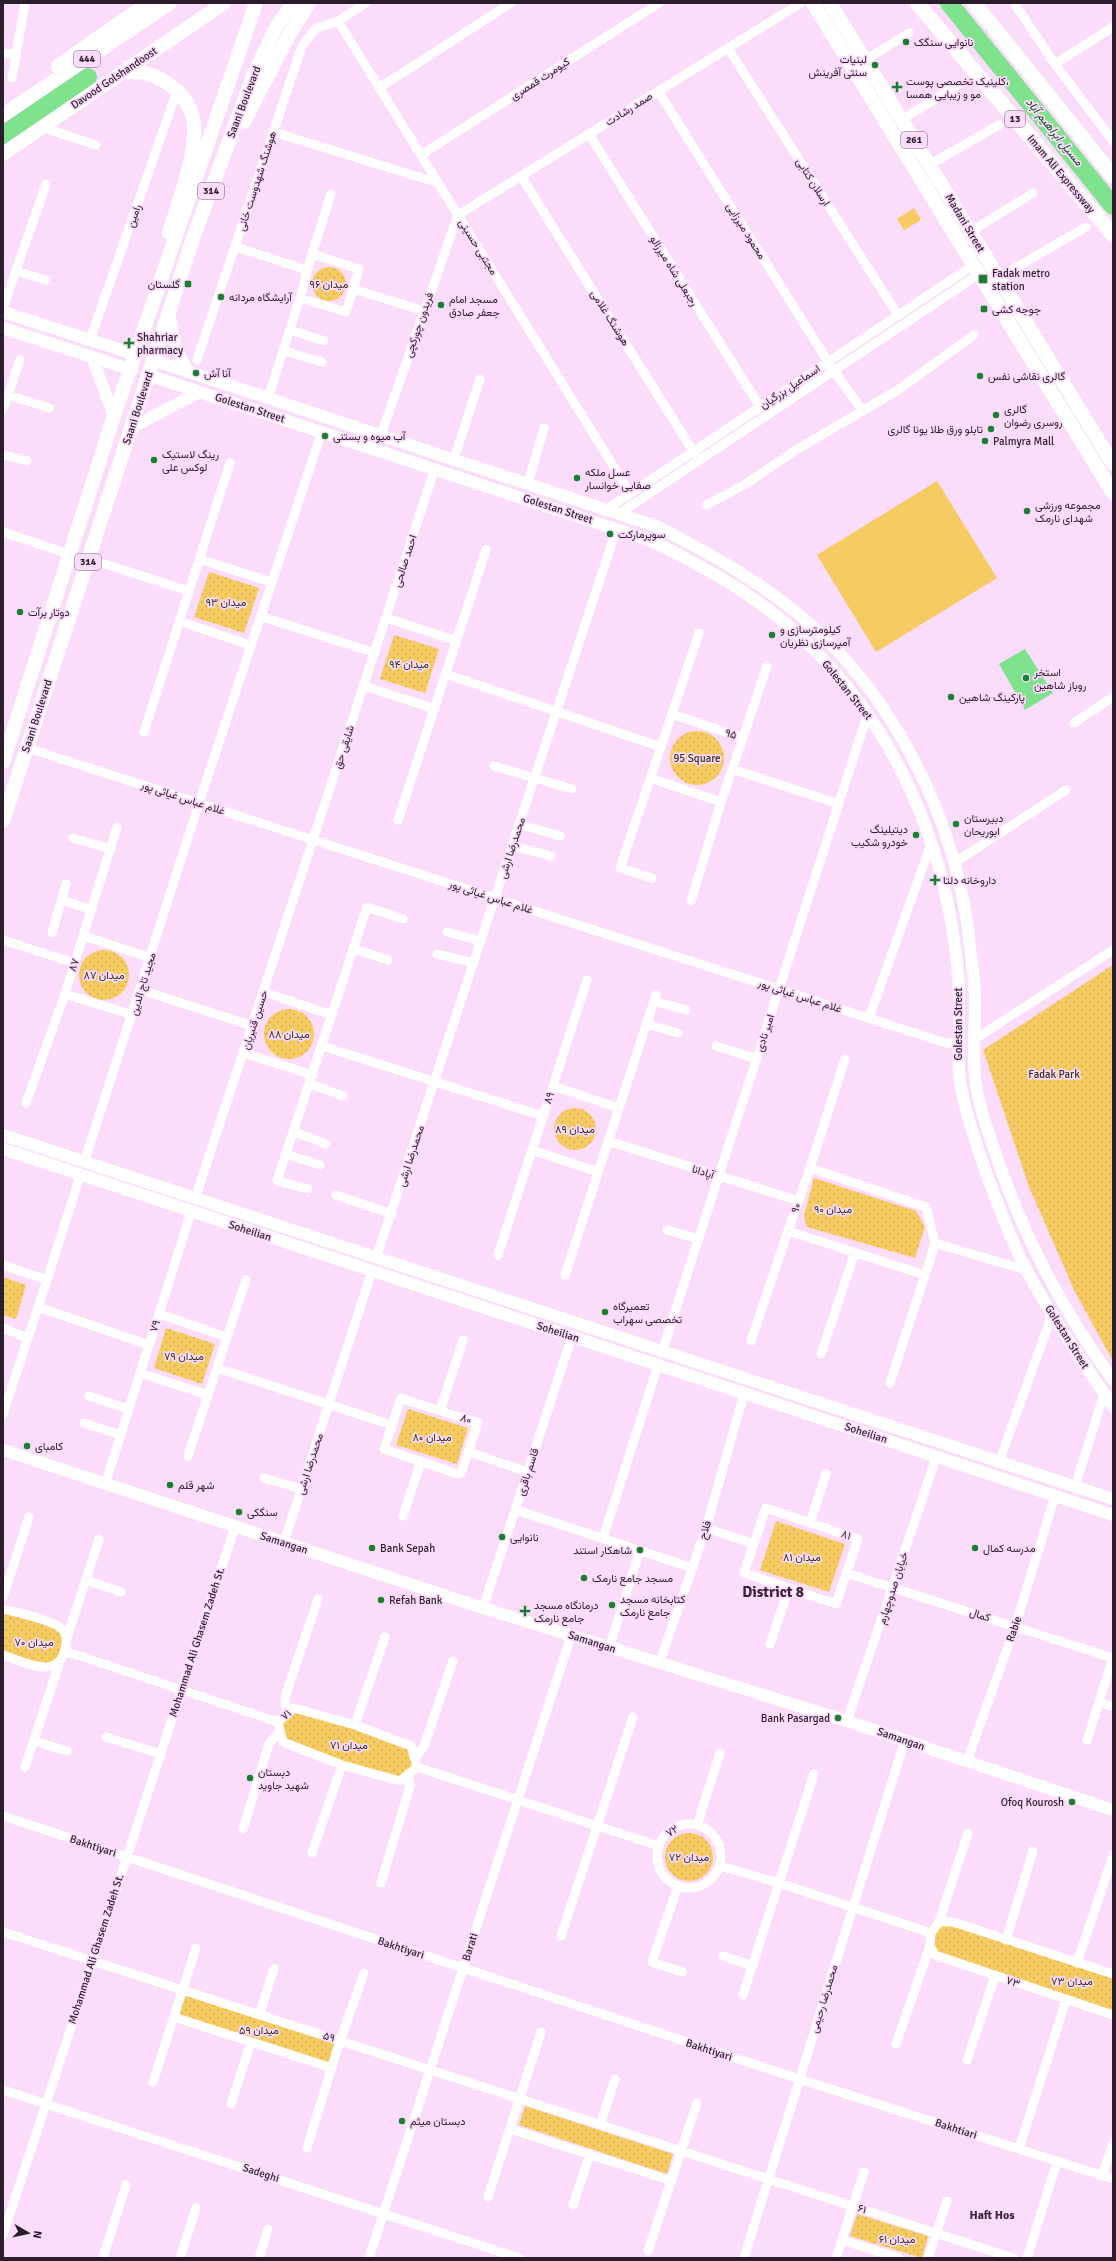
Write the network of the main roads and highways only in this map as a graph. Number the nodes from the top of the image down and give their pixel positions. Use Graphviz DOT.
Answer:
graph roads {
  1 [pos="148,3"];
  2 [pos="170,3"];
  3 [pos="224,3"];
  4 [pos="256,3"];
  5 [pos="293,3"];
  6 [pos="309,3"];
  7 [pos="813,3"];
  8 [pos="830,3"];
  9 [pos="917,3"];
  10 [pos="974,3"];
  11 [pos="121,73"];
  12 [pos="3,106"];
  13 [pos="3,114"];
  14 [pos="3,154"];
  15 [pos="929,165"];
  16 [pos="915,173"];
  17 [pos="1113,176"];
  18 [pos="213,187"];
  19 [pos="1113,235"];
  20 [pos="991,267"];
  21 [pos="975,270"];
  22 [pos="157,296"];
  23 [pos="3,312"];
  24 [pos="169,312"];
  25 [pos="3,328"];
  26 [pos="137,355"];
  27 [pos="92,357"];
  28 [pos="153,360"];
  29 [pos="132,370"];
  30 [pos="188,372"];
  31 [pos="148,375"];
  32 [pos="200,392"];
  33 [pos="114,416"];
  34 [pos="131,428"];
  35 [pos="1113,464"];
  36 [pos="1113,493"];
  37 [pos="607,509"];
  38 [pos="620,513"];
  39 [pos="617,528"];
  40 [pos="7,735"];
  41 [pos="27,748"];
  42 [pos="3,762"];
  43 [pos="3,821"];
  44 [pos="975,1039"];
  45 [pos="957,1043"];
  46 [pos="3,1136"];
  47 [pos="3,1149"];
  48 [pos="84,1163"];
  49 [pos="80,1176"];
  50 [pos="195,1199"];
  51 [pos="191,1212"];
  52 [pos="376,1258"];
  53 [pos="372,1271"];
  54 [pos="576,1324"];
  55 [pos="572,1336"];
  56 [pos="662,1352"];
  57 [pos="658,1366"];
  58 [pos="748,1380"];
  59 [pos="1113,1380"];
  60 [pos="744,1394"];
  61 [pos="1113,1406"];
  62 [pos="942,1443"];
  63 [pos="3,1450"];
  64 [pos="938,1456"];
  65 [pos="999,1462"];
  66 [pos="994,1475"];
  67 [pos="1059,1482"];
  68 [pos="1075,1487"];
  69 [pos="1055,1496"];
  70 [pos="1113,1499"];
  71 [pos="1071,1501"];
  72 [pos="1113,1515"];
  73 [pos="1113,1810"];
  1 -- 12 [label="main road"];
  2 -- 13 [label="main road, 444"];
  3 -- 11 [label="main road, Davood Golshandoost"];
  4 -- 22 [label="main road, Saani Boulevard / 314"];
  5 -- 18 [label="main road, Saani Boulevard / 314"];
  6 -- 18 [label="main road"];
  7 -- 16 [label="main road, Madani Street / 261"];
  8 -- 15 [label="main road, Madani Street / 261"];
  9 -- 19 [label="highway, Imam Ali Expressway / 13"];
  10 -- 17 [label="highway"];
  11 -- 14 [label="main road, Davood Golshandoost"];
  11 -- 22 [label="main road"];
  15 -- 16 [label="main road"];
  15 -- 20 [label="main road, Madani Street / 261"];
  16 -- 21 [label="main road, Madani Street / 261"];
  18 -- 24 [label="main road, Saani Boulevard / 314"];
  20 -- 21 [label="main road"];
  20 -- 35 [label="main road, Madani Street / 261"];
  21 -- 36 [label="main road, 261"];
  22 -- 26 [label="main road, Saani Boulevard / 314"];
  23 -- 26 [label="main road"];
  24 -- 28 [label="main road, Saani Boulevard / 314"];
  24 -- 30 [label="main road"];
  25 -- 27 [label="main road"];
  26 -- 28 [label="main road"];
  26 -- 29 [label="main road, Saani Boulevard / 314"];
  27 -- 29 [label="main road"];
  27 -- 33 [label="main road"];
  28 -- 30 [label="main road, Golestan Street"];
  28 -- 31 [label="main road, Saani Boulevard / 314"];
  29 -- 31 [label="main road"];
  29 -- 33 [label="main road, Saani Boulevard / 314"];
  30 -- 37 [label="main road, Golestan Street"];
  31 -- 32 [label="main road, Golestan Street"];
  31 -- 34 [label="main road, Saani Boulevard / 314"];
  32 -- 34 [label="main road"];
  32 -- 39 [label="main road, Golestan Street"];
  33 -- 40 [label="main road, Saani Boulevard / 314"];
  34 -- 41 [label="main road, Saani Boulevard / 314"];
  37 -- 38 [label="main road, Golestan Street"];
  37 -- 39 [label="main road"];
  38 -- 39 [label="main road"];
  38 -- 44 [label="main road, Golestan Street"];
  39 -- 45 [label="main road, Golestan Street"];
  40 -- 41 [label="main road"];
  40 -- 42 [label="main road, Saani Boulevard / 314"];
  41 -- 43 [label="main road, Saani Boulevard / 314"];
  44 -- 45 [label="main road"];
  44 -- 59 [label="main road, Golestan Street"];
  45 -- 61 [label="main road, Golestan Street"];
  46 -- 48 [label="main road, Soheilian"];
  47 -- 49 [label="main road, Soheilian"];
  48 -- 49 [label="main road"];
  48 -- 50 [label="main road, Soheilian"];
  49 -- 51 [label="main road, Soheilian"];
  50 -- 51 [label="main road"];
  50 -- 52 [label="main road, Soheilian"];
  51 -- 53 [label="main road, Soheilian"];
  52 -- 53 [label="main road"];
  52 -- 54 [label="main road, Soheilian"];
  53 -- 55 [label="main road, Soheilian"];
  54 -- 55 [label="main road"];
  54 -- 56 [label="main road, Soheilian"];
  55 -- 57 [label="main road, Soheilian"];
  56 -- 57 [label="main road"];
  56 -- 58 [label="main road, Soheilian"];
  57 -- 60 [label="main road, Soheilian"];
  58 -- 60 [label="main road"];
  58 -- 62 [label="main road, Soheilian"];
  60 -- 64 [label="main road, Soheilian"];
  62 -- 64 [label="main road"];
  62 -- 65 [label="main road, Soheilian"];
  63 -- 73 [label="main road, Samangan"];
  64 -- 66 [label="main road, Soheilian"];
  65 -- 66 [label="main road"];
  65 -- 67 [label="main road, Soheilian"];
  66 -- 69 [label="main road, Soheilian"];
  67 -- 68 [label="main road, Soheilian"];
  67 -- 69 [label="main road"];
  68 -- 70 [label="main road, Soheilian"];
  68 -- 71 [label="main road"];
  69 -- 71 [label="main road, Soheilian"];
  71 -- 72 [label="main road, Soheilian"];
}
